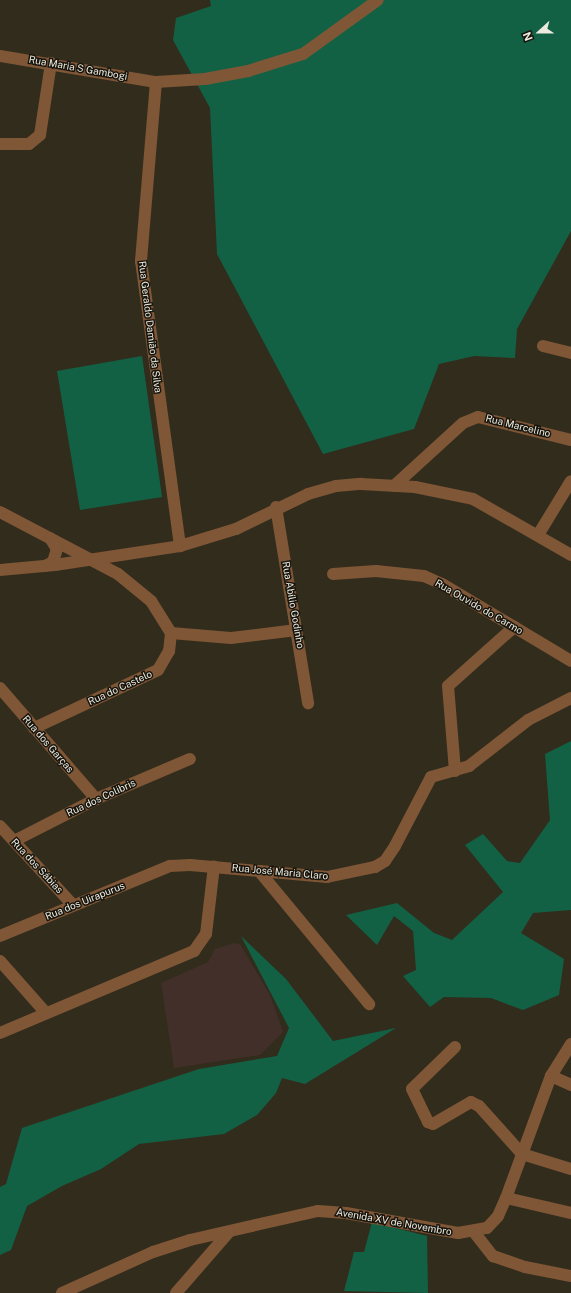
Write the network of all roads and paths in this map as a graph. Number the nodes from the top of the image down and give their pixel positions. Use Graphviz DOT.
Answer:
graph roads {
  1 [pos="378,0"];
  2 [pos="0,56"];
  3 [pos="51,62"];
  4 [pos="156,82"];
  5 [pos="0,144"];
  6 [pos="543,346"];
  7 [pos="571,353"];
  8 [pos="571,440"];
  9 [pos="571,481"];
  10 [pos="394,486"];
  11 [pos="276,507"];
  12 [pos="0,512"];
  13 [pos="538,535"];
  14 [pos="50,538"];
  15 [pos="180,546"];
  16 [pos="571,555"];
  17 [pos="94,560"];
  18 [pos="45,566"];
  19 [pos="0,570"];
  20 [pos="333,574"];
  21 [pos="514,627"];
  22 [pos="297,630"];
  23 [pos="171,633"];
  24 [pos="571,661"];
  25 [pos="0,688"];
  26 [pos="571,698"];
  27 [pos="308,703"];
  28 [pos="34,728"];
  29 [pos="190,759"];
  30 [pos="455,771"];
  31 [pos="96,799"];
  32 [pos="0,826"];
  33 [pos="14,840"];
  34 [pos="170,866"];
  35 [pos="214,866"];
  36 [pos="259,871"];
  37 [pos="73,905"];
  38 [pos="0,936"];
  39 [pos="0,961"];
  40 [pos="368,1004"];
  41 [pos="46,1013"];
  42 [pos="0,1033"];
  43 [pos="571,1044"];
  44 [pos="454,1047"];
  45 [pos="551,1076"];
  46 [pos="571,1084"];
  47 [pos="522,1154"];
  48 [pos="571,1169"];
  49 [pos="506,1198"];
  50 [pos="571,1213"];
  51 [pos="229,1232"];
  52 [pos="474,1232"];
  53 [pos="571,1276"];
  54 [pos="62,1293"];
  55 [pos="176,1293"];
  1 -- 4 [label="street, Rua Maria S Gambogi"];
  2 -- 3 [label="street, Rua Maria S Gambogi"];
  3 -- 4 [label="street, Rua Maria S Gambogi"];
  3 -- 5 [label="street"];
  4 -- 15 [label="street, Rua Geraldo Damião da Silva"];
  6 -- 7 [label="street"];
  8 -- 10 [label="street, Rua Marcelino"];
  9 -- 13 [label="street"];
  10 -- 11 [label="street"];
  10 -- 13 [label="street"];
  11 -- 15 [label="street"];
  11 -- 22 [label="street, Rua Abílio Godinho"];
  12 -- 14 [label="street"];
  13 -- 16 [label="street"];
  14 -- 17 [label="street"];
  14 -- 18 [label="street"];
  15 -- 17 [label="street"];
  17 -- 18 [label="street"];
  17 -- 23 [label="street"];
  18 -- 19 [label="street"];
  20 -- 21 [label="street, Rua Ouvido do Carmo"];
  21 -- 24 [label="street, Rua Ouvido do Carmo"];
  21 -- 30 [label="street"];
  22 -- 23 [label="street"];
  22 -- 27 [label="street, Rua Abílio Godinho"];
  23 -- 28 [label="street, Rua do Castelo"];
  25 -- 28 [label="street, Rua dos Garças"];
  26 -- 30 [label="street, Rua José Maria Claro"];
  28 -- 31 [label="street, Rua dos Garças"];
  29 -- 31 [label="street, Rua dos Colibris"];
  30 -- 36 [label="street, Rua José Maria Claro"];
  31 -- 33 [label="street, Rua dos Colibris"];
  32 -- 33 [label="street, Rua dos Sábias"];
  33 -- 37 [label="street, Rua dos Sábias"];
  34 -- 35 [label="street, Rua José Maria Claro"];
  34 -- 37 [label="street, Rua dos Uirapurus"];
  35 -- 36 [label="street, Rua José Maria Claro"];
  35 -- 41 [label="street"];
  36 -- 40 [label="street"];
  37 -- 38 [label="street, Rua dos Uirapurus"];
  39 -- 41 [label="street"];
  41 -- 42 [label="street"];
  43 -- 45 [label="street"];
  44 -- 47 [label="street"];
  45 -- 46 [label="street"];
  45 -- 47 [label="street"];
  47 -- 48 [label="street"];
  47 -- 49 [label="street"];
  49 -- 50 [label="street"];
  49 -- 52 [label="street"];
  51 -- 52 [label="street, Avenida XV de Novembro"];
  51 -- 54 [label="street, Avenida XV de Novembro"];
  51 -- 55 [label="street"];
  52 -- 53 [label="street"];
}
